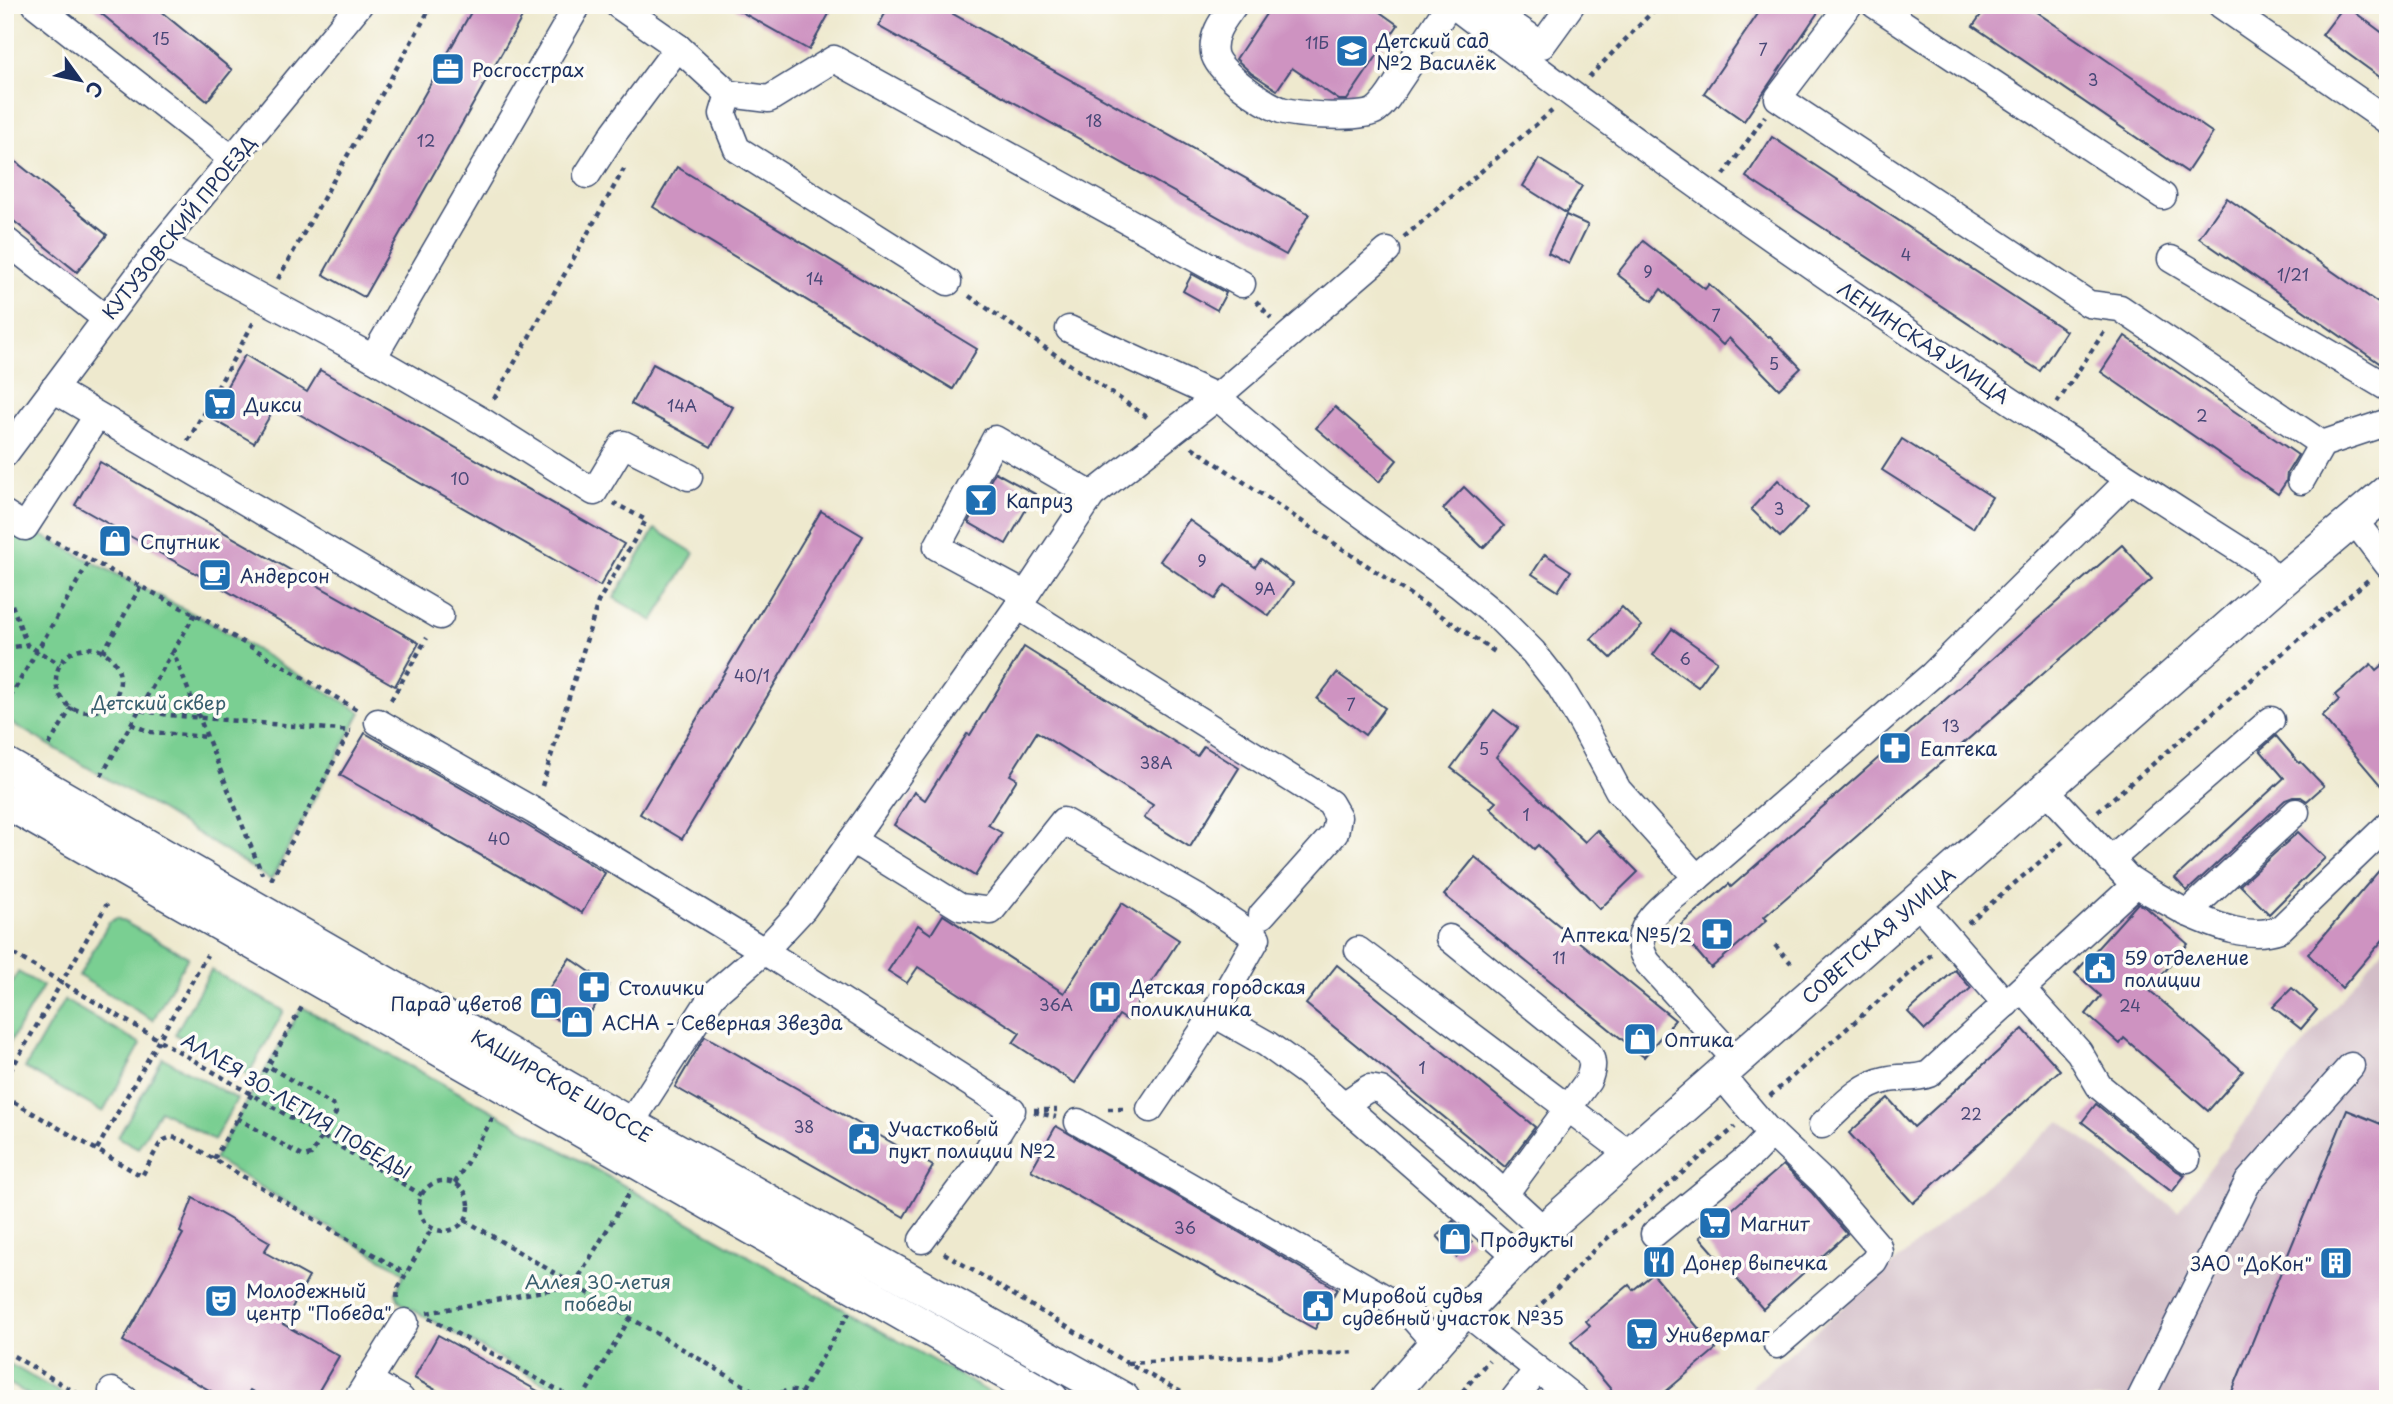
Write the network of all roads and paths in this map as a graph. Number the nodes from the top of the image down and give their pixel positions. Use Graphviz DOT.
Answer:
graph roads {
  1 [pos="36,5"];
  2 [pos="359,5"];
  3 [pos="432,5"];
  4 [pos="579,5"];
  5 [pos="618,5"];
  6 [pos="1234,5"];
  7 [pos="1451,5"];
  8 [pos="1484,5"];
  9 [pos="1571,5"];
  10 [pos="1658,5"];
  11 [pos="1849,5"];
  12 [pos="1875,5"];
  13 [pos="2221,5"];
  14 [pos="678,47"];
  15 [pos="729,94"];
  16 [pos="1571,96"];
  17 [pos="1778,98"];
  18 [pos="2388,121"];
  19 [pos="614,133"];
  20 [pos="231,158"];
  21 [pos="587,176"];
  22 [pos="2163,195"];
  23 [pos="1709,196"];
  24 [pos="5,240"];
  25 [pos="162,243"];
  26 [pos="1387,251"];
  27 [pos="2171,259"];
  28 [pos="948,282"];
  29 [pos="1242,284"];
  30 [pos="267,299"];
  31 [pos="2120,308"];
  32 [pos="105,318"];
  33 [pos="1069,328"];
  34 [pos="1287,337"];
  35 [pos="373,358"];
  36 [pos="2388,388"];
  37 [pos="53,389"];
  38 [pos="1217,397"];
  39 [pos="97,416"];
  40 [pos="482,421"];
  41 [pos="2388,422"];
  42 [pos="2044,423"];
  43 [pos="1171,433"];
  44 [pos="2322,444"];
  45 [pos="5,454"];
  46 [pos="176,462"];
  47 [pos="689,477"];
  48 [pos="2129,480"];
  49 [pos="2301,481"];
  50 [pos="2388,491"];
  51 [pos="594,492"];
  52 [pos="1092,495"];
  53 [pos="15,520"];
  54 [pos="2354,520"];
  55 [pos="90,560"];
  56 [pos="2388,564"];
  57 [pos="2279,583"];
  58 [pos="5,586"];
  59 [pos="142,586"];
  60 [pos="1022,600"];
  61 [pos="195,614"];
  62 [pos="440,616"];
  63 [pos="27,645"];
  64 [pos="5,648"];
  65 [pos="37,651"];
  66 [pos="103,652"];
  67 [pos="173,652"];
  68 [pos="1502,657"];
  69 [pos="60,664"];
  70 [pos="115,696"];
  71 [pos="5,706"];
  72 [pos="72,707"];
  73 [pos="139,710"];
  74 [pos="200,719"];
  75 [pos="2272,720"];
  76 [pos="378,722"];
  77 [pos="131,724"];
  78 [pos="351,731"];
  79 [pos="207,737"];
  80 [pos="49,745"];
  81 [pos="5,764"];
  82 [pos="101,776"];
  83 [pos="2045,789"];
  84 [pos="5,801"];
  85 [pos="534,811"];
  86 [pos="2296,812"];
  87 [pos="2388,825"];
  88 [pos="2080,827"];
  89 [pos="852,840"];
  90 [pos="2110,860"];
  91 [pos="262,874"];
  92 [pos="1697,878"];
  93 [pos="271,880"];
  94 [pos="2136,884"];
  95 [pos="1917,902"];
  96 [pos="107,904"];
  97 [pos="2188,913"];
  98 [pos="1262,915"];
  99 [pos="1449,938"];
  100 [pos="1949,939"];
  101 [pos="1775,944"];
  102 [pos="5,949"];
  103 [pos="1358,950"];
  104 [pos="764,951"];
  105 [pos="207,955"];
  106 [pos="1791,963"];
  107 [pos="61,983"];
  108 [pos="2014,996"];
  109 [pos="302,1007"];
  110 [pos="1214,1014"];
  111 [pos="159,1039"];
  112 [pos="268,1066"];
  113 [pos="2351,1066"];
  114 [pos="1728,1067"];
  115 [pos="5,1080"];
  116 [pos="252,1093"];
  117 [pos="5,1097"];
  118 [pos="1345,1104"];
  119 [pos="1569,1108"];
  120 [pos="1150,1109"];
  121 [pos="1752,1112"];
  122 [pos="496,1113"];
  123 [pos="237,1118"];
  124 [pos="1078,1122"];
  125 [pos="630,1124"];
  126 [pos="1822,1125"];
  127 [pos="1772,1133"];
  128 [pos="324,1136"];
  129 [pos="96,1150"];
  130 [pos="1629,1154"];
  131 [pos="214,1159"];
  132 [pos="2187,1159"];
  133 [pos="455,1183"];
  134 [pos="632,1189"];
  135 [pos="1505,1194"];
  136 [pos="422,1195"];
  137 [pos="465,1220"];
  138 [pos="432,1228"];
  139 [pos="1544,1230"];
  140 [pos="1654,1234"];
  141 [pos="922,1241"];
  142 [pos="1517,1256"];
  143 [pos="406,1274"];
  144 [pos="575,1285"];
  145 [pos="1464,1311"];
  146 [pos="850,1312"];
  147 [pos="630,1318"];
  148 [pos="405,1322"];
  149 [pos="1435,1343"];
  150 [pos="1503,1343"];
  151 [pos="1777,1345"];
  152 [pos="5,1351"];
  153 [pos="1357,1352"];
  154 [pos="1127,1363"];
  155 [pos="1537,1370"];
  156 [pos="363,1390"];
  157 [pos="801,1393"];
  158 [pos="86,1399"];
  159 [pos="401,1399"];
  160 [pos="573,1399"];
  161 [pos="582,1399"];
  162 [pos="767,1399"];
  163 [pos="773,1399"];
  164 [pos="807,1399"];
  165 [pos="1052,1399"];
  166 [pos="1123,1399"];
  167 [pos="1194,1399"];
  168 [pos="1387,1399"];
  169 [pos="1457,1399"];
  170 [pos="1514,1399"];
  171 [pos="1575,1399"];
  172 [pos="2140,1399"];
  1 -- 20 [label="street"];
  2 -- 20 [label="street, КУТУЗОВСКИЙ ПРОЕЗД"];
  3 -- 30 [label="path"];
  4 -- 35 [label="street"];
  5 -- 14 [label="street"];
  6 -- 7 [label="street"];
  7 -- 16 [label="street, ЛЕНИНСКАЯ УЛИЦА"];
  8 -- 9 [label="street"];
  10 -- 16 [label="path"];
  11 -- 17 [label="street"];
  12 -- 22 [label="street"];
  13 -- 18 [label="street"];
  14 -- 15 [label="street"];
  14 -- 19 [label="street"];
  15 -- 28 [label="street"];
  15 -- 29 [label="street"];
  16 -- 23 [label="street, ЛЕНИНСКАЯ УЛИЦА"];
  16 -- 26 [label="path"];
  17 -- 23 [label="path"];
  17 -- 31 [label="street"];
  19 -- 21 [label="street"];
  19 -- 40 [label="path"];
  20 -- 25 [label="street, КУТУЗОВСКИЙ ПРОЕЗД"];
  23 -- 42 [label="street, ЛЕНИНСКАЯ УЛИЦА"];
  24 -- 32 [label="street"];
  25 -- 30 [label="street"];
  25 -- 32 [label="street, КУТУЗОВСКИЙ ПРОЕЗД"];
  26 -- 34 [label="street"];
  27 -- 36 [label="street"];
  28 -- 43 [label="path"];
  29 -- 34 [label="path"];
  30 -- 35 [label="street"];
  30 -- 46 [label="path"];
  31 -- 42 [label="path"];
  31 -- 44 [label="street"];
  32 -- 37 [label="street, КУТУЗОВСКИЙ ПРОЕЗД"];
  33 -- 38 [label="street"];
  34 -- 38 [label="street"];
  35 -- 40 [label="street"];
  37 -- 39 [label="street"];
  37 -- 45 [label="street, КУТУЗОВСКИЙ ПРОЕЗД"];
  38 -- 43 [label="street"];
  38 -- 92 [label="street"];
  39 -- 46 [label="street"];
  39 -- 53 [label="street"];
  40 -- 51 [label="street"];
  41 -- 44 [label="street"];
  42 -- 48 [label="street, ЛЕНИНСКАЯ УЛИЦА"];
  43 -- 52 [label="street"];
  43 -- 68 [label="path"];
  44 -- 49 [label="street"];
  46 -- 62 [label="street"];
  47 -- 51 [label="street"];
  48 -- 57 [label="street, ЛЕНИНСКАЯ УЛИЦА"];
  48 -- 92 [label="street"];
  50 -- 54 [label="main road, СОВЕТСКАЯ УЛИЦА"];
  51 -- 85 [label="path"];
  52 -- 60 [label="street"];
  52 -- 60 [label="street"];
  53 -- 55 [label="path"];
  54 -- 56 [label="street"];
  54 -- 57 [label="main road, СОВЕТСКАЯ УЛИЦА"];
  55 -- 59 [label="path"];
  55 -- 65 [label="path"];
  56 -- 88 [label="path"];
  57 -- 83 [label="main road, СОВЕТСКАЯ УЛИЦА"];
  58 -- 63 [label="path"];
  59 -- 61 [label="path"];
  59 -- 66 [label="path"];
  60 -- 89 [label="street"];
  60 -- 98 [label="street"];
  61 -- 67 [label="path"];
  61 -- 78 [label="path"];
  62 -- 76 [label="path"];
  63 -- 64 [label="path"];
  63 -- 65 [label="path"];
  65 -- 69 [label="path"];
  65 -- 71 [label="path"];
  66 -- 69 [label="path"];
  66 -- 70 [label="path"];
  67 -- 73 [label="path"];
  67 -- 74 [label="path"];
  69 -- 72 [label="path"];
  70 -- 72 [label="path"];
  70 -- 73 [label="path"];
  72 -- 80 [label="path"];
  73 -- 74 [label="path"];
  73 -- 77 [label="path"];
  74 -- 78 [label="path"];
  74 -- 79 [label="path"];
  75 -- 90 [label="street"];
  76 -- 85 [label="street"];
  77 -- 79 [label="path"];
  77 -- 82 [label="path"];
  78 -- 93 [label="path"];
  79 -- 91 [label="path"];
  81 -- 125 [label="main road, КАШИРСКОЕ ШОССЕ"];
  83 -- 88 [label="street"];
  83 -- 95 [label="main road, СОВЕТСКАЯ УЛИЦА"];
  84 -- 165 [label="main road, КАШИРСКОЕ ШОССЕ"];
  85 -- 104 [label="street"];
  86 -- 97 [label="street"];
  87 -- 97 [label="street"];
  88 -- 90 [label="street"];
  88 -- 100 [label="path"];
  89 -- 104 [label="street"];
  89 -- 110 [label="street"];
  90 -- 94 [label="street"];
  92 -- 114 [label="street"];
  94 -- 97 [label="street"];
  94 -- 108 [label="street"];
  95 -- 100 [label="street"];
  95 -- 114 [label="main road, СОВЕТСКАЯ УЛИЦА"];
  96 -- 107 [label="path"];
  99 -- 119 [label="street"];
  100 -- 108 [label="street"];
  100 -- 121 [label="path"];
  101 -- 106 [label="path"];
  102 -- 107 [label="path, АЛЛЕЯ 30-ЛЕТИЯ ПОБЕДЫ"];
  103 -- 119 [label="street"];
  104 -- 125 [label="street"];
  104 -- 141 [label="street"];
  105 -- 111 [label="path"];
  107 -- 111 [label="path, АЛЛЕЯ 30-ЛЕТИЯ ПОБЕДЫ"];
  107 -- 115 [label="path"];
  108 -- 126 [label="street"];
  108 -- 132 [label="street"];
  109 -- 112 [label="path"];
  110 -- 118 [label="street"];
  110 -- 120 [label="street"];
  111 -- 116 [label="path, АЛЛЕЯ 30-ЛЕТИЯ ПОБЕДЫ"];
  111 -- 129 [label="path"];
  112 -- 116 [label="path"];
  112 -- 128 [label="path"];
  113 -- 172 [label="street"];
  114 -- 121 [label="street"];
  114 -- 130 [label="main road, СОВЕТСКАЯ УЛИЦА"];
  116 -- 123 [label="path"];
  116 -- 128 [label="path, АЛЛЕЯ 30-ЛЕТИЯ ПОБЕДЫ"];
  117 -- 129 [label="path"];
  118 -- 135 [label="street"];
  118 -- 142 [label="street"];
  119 -- 130 [label="street"];
  119 -- 135 [label="street"];
  121 -- 127 [label="street"];
  121 -- 150 [label="path"];
  122 -- 133 [label="path"];
  123 -- 128 [label="path"];
  123 -- 131 [label="path"];
  124 -- 149 [label="street"];
  125 -- 166 [label="main road, КАШИРСКОЕ ШОССЕ"];
  127 -- 140 [label="street"];
  127 -- 151 [label="street"];
  128 -- 136 [label="path, АЛЛЕЯ 30-ЛЕТИЯ ПОБЕДЫ"];
  129 -- 131 [label="path"];
  130 -- 139 [label="main road, СОВЕТСКАЯ УЛИЦА"];
  131 -- 143 [label="path"];
  133 -- 136 [label="path"];
  133 -- 137 [label="path"];
  134 -- 144 [label="path"];
  135 -- 139 [label="street"];
  136 -- 138 [label="path"];
  137 -- 138 [label="path"];
  137 -- 144 [label="path"];
  138 -- 143 [label="path"];
  139 -- 142 [label="main road, СОВЕТСКАЯ УЛИЦА"];
  141 -- 154 [label="path"];
  142 -- 145 [label="main road, СОВЕТСКАЯ УЛИЦА"];
  143 -- 148 [label="path"];
  144 -- 147 [label="path"];
  144 -- 160 [label="path"];
  145 -- 149 [label="main road, СОВЕТСКАЯ УЛИЦА"];
  145 -- 150 [label="street"];
  146 -- 157 [label="path"];
  147 -- 161 [label="path"];
  147 -- 162 [label="path"];
  148 -- 156 [label="street"];
  149 -- 168 [label="main road, СОВЕТСКАЯ УЛИЦА"];
  150 -- 155 [label="street"];
  150 -- 169 [label="path"];
  152 -- 158 [label="path"];
  153 -- 154 [label="path"];
  154 -- 167 [label="path"];
  155 -- 170 [label="street"];
  155 -- 171 [label="street"];
  156 -- 159 [label="street"];
  157 -- 163 [label="path"];
  157 -- 164 [label="path"];
}
